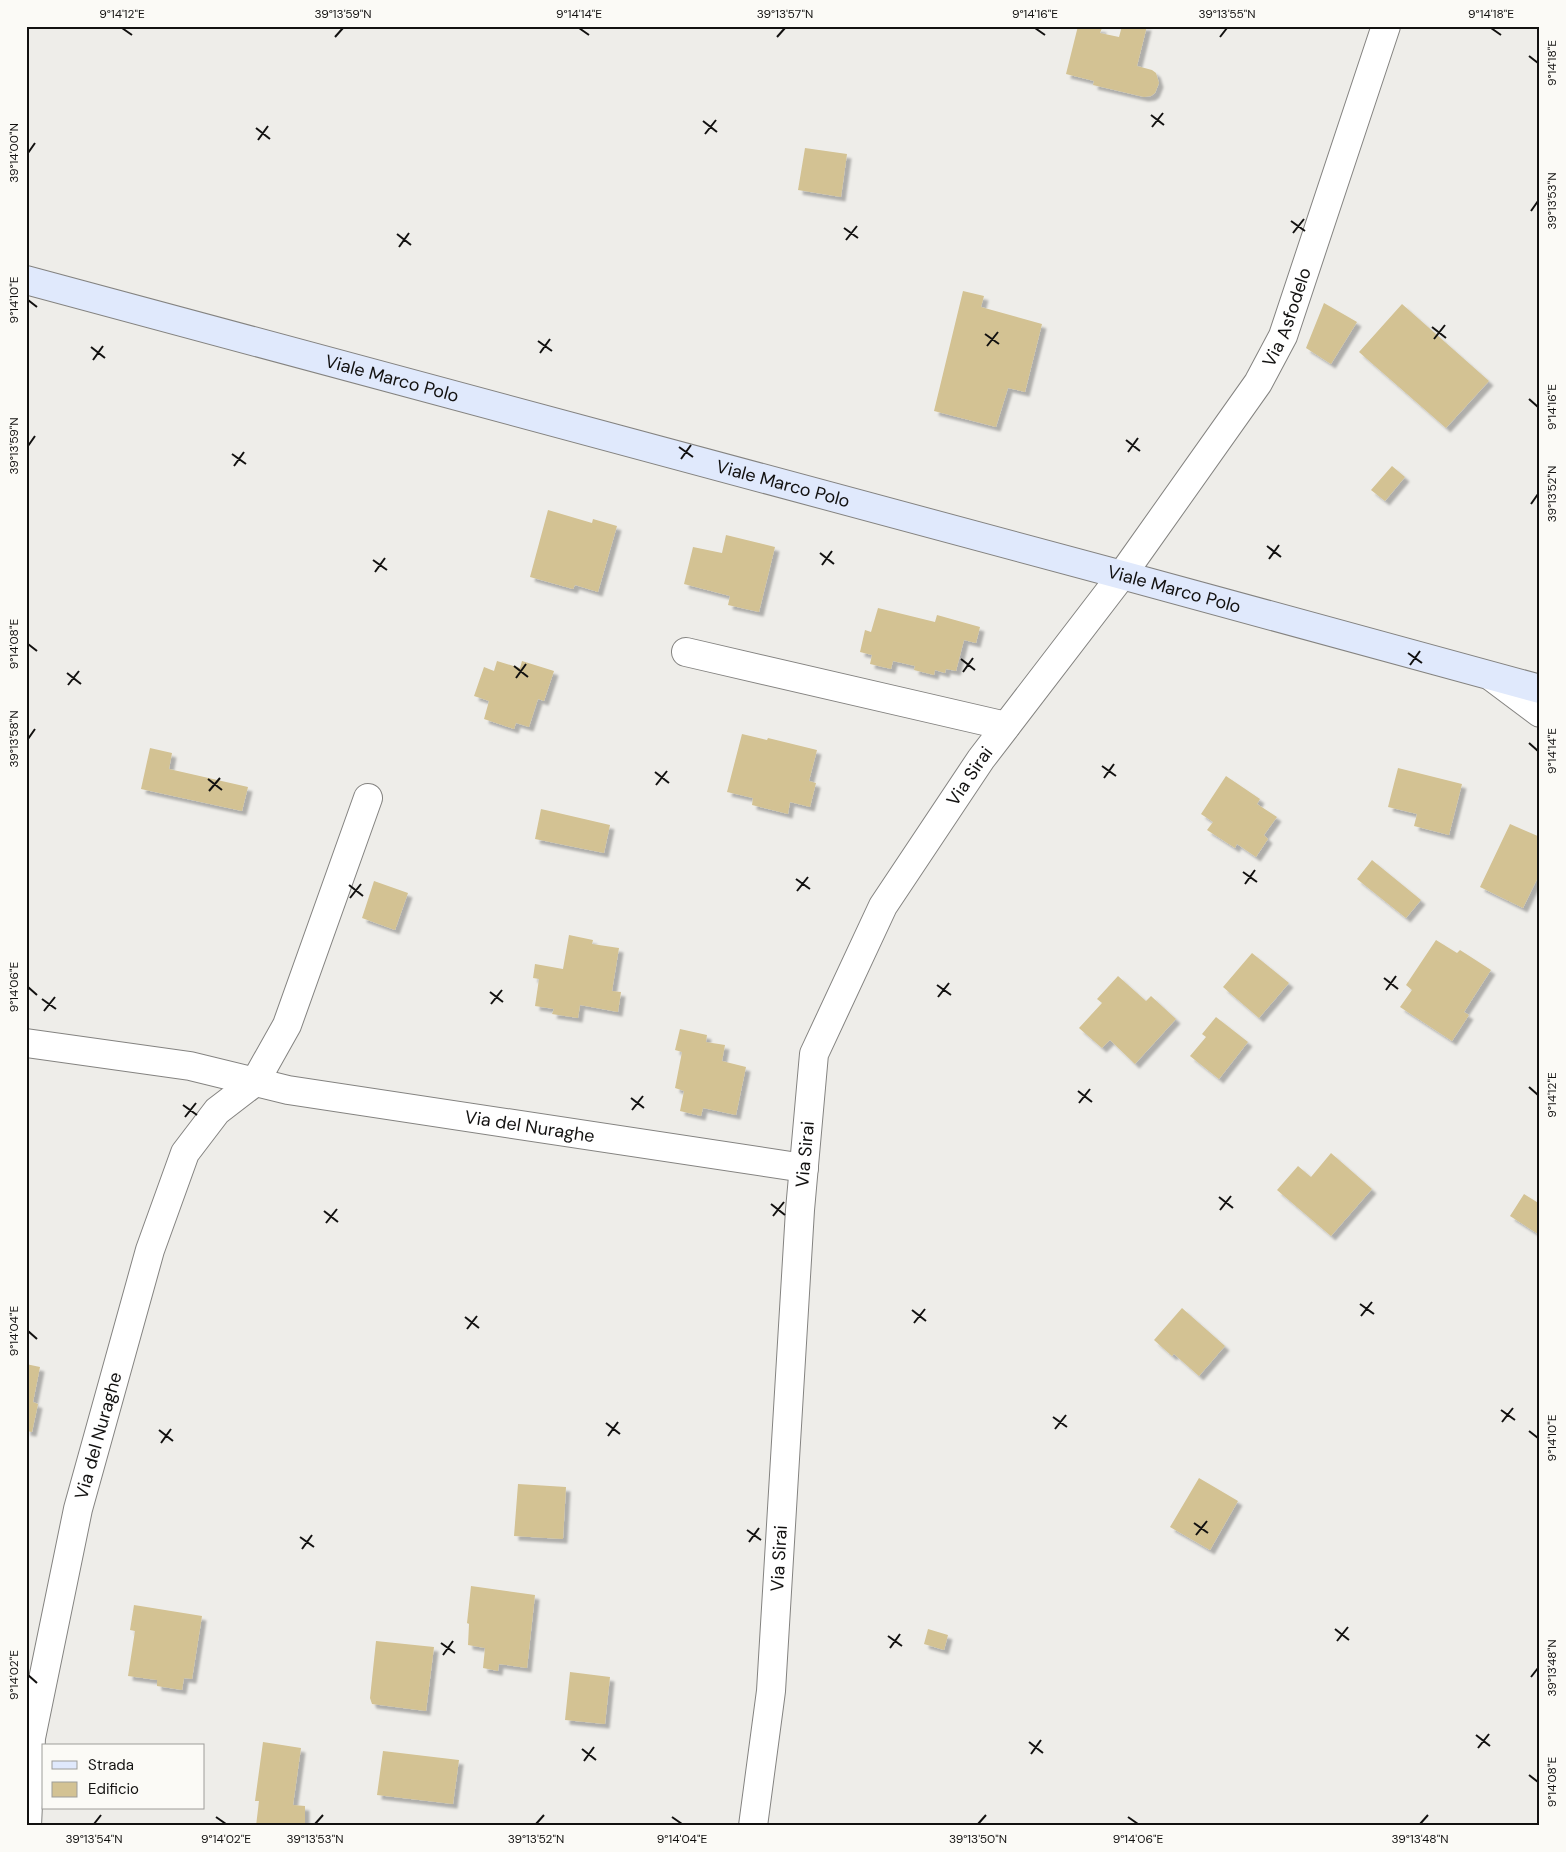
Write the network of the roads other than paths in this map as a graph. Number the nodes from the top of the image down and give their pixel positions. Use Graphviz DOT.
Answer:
graph roads {
  1 [pos="1386,26"];
  2 [pos="26,280"];
  3 [pos="1122,575"];
  4 [pos="686,652"];
  5 [pos="1492,677"];
  6 [pos="1540,689"];
  7 [pos="1540,713"];
  8 [pos="1006,726"];
  9 [pos="368,798"];
  10 [pos="26,1043"];
  11 [pos="256,1082"];
  12 [pos="804,1168"];
  13 [pos="28,1826"];
  14 [pos="753,1826"];
  1 -- 3 [label="street, Via Asfodelo"];
  2 -- 3 [label="main road, Viale Marco Polo"];
  3 -- 5 [label="main road, Viale Marco Polo"];
  3 -- 8 [label="street, Via Sirai"];
  4 -- 8 [label="street"];
  5 -- 6 [label="main road, Viale Marco Polo"];
  5 -- 7 [label="street"];
  8 -- 12 [label="street, Via Sirai"];
  9 -- 11 [label="street, Via del Nuraghe"];
  10 -- 11 [label="street"];
  11 -- 12 [label="street, Via del Nuraghe"];
  11 -- 13 [label="street, Via del Nuraghe"];
  12 -- 14 [label="street, Via Sirai"];
}
